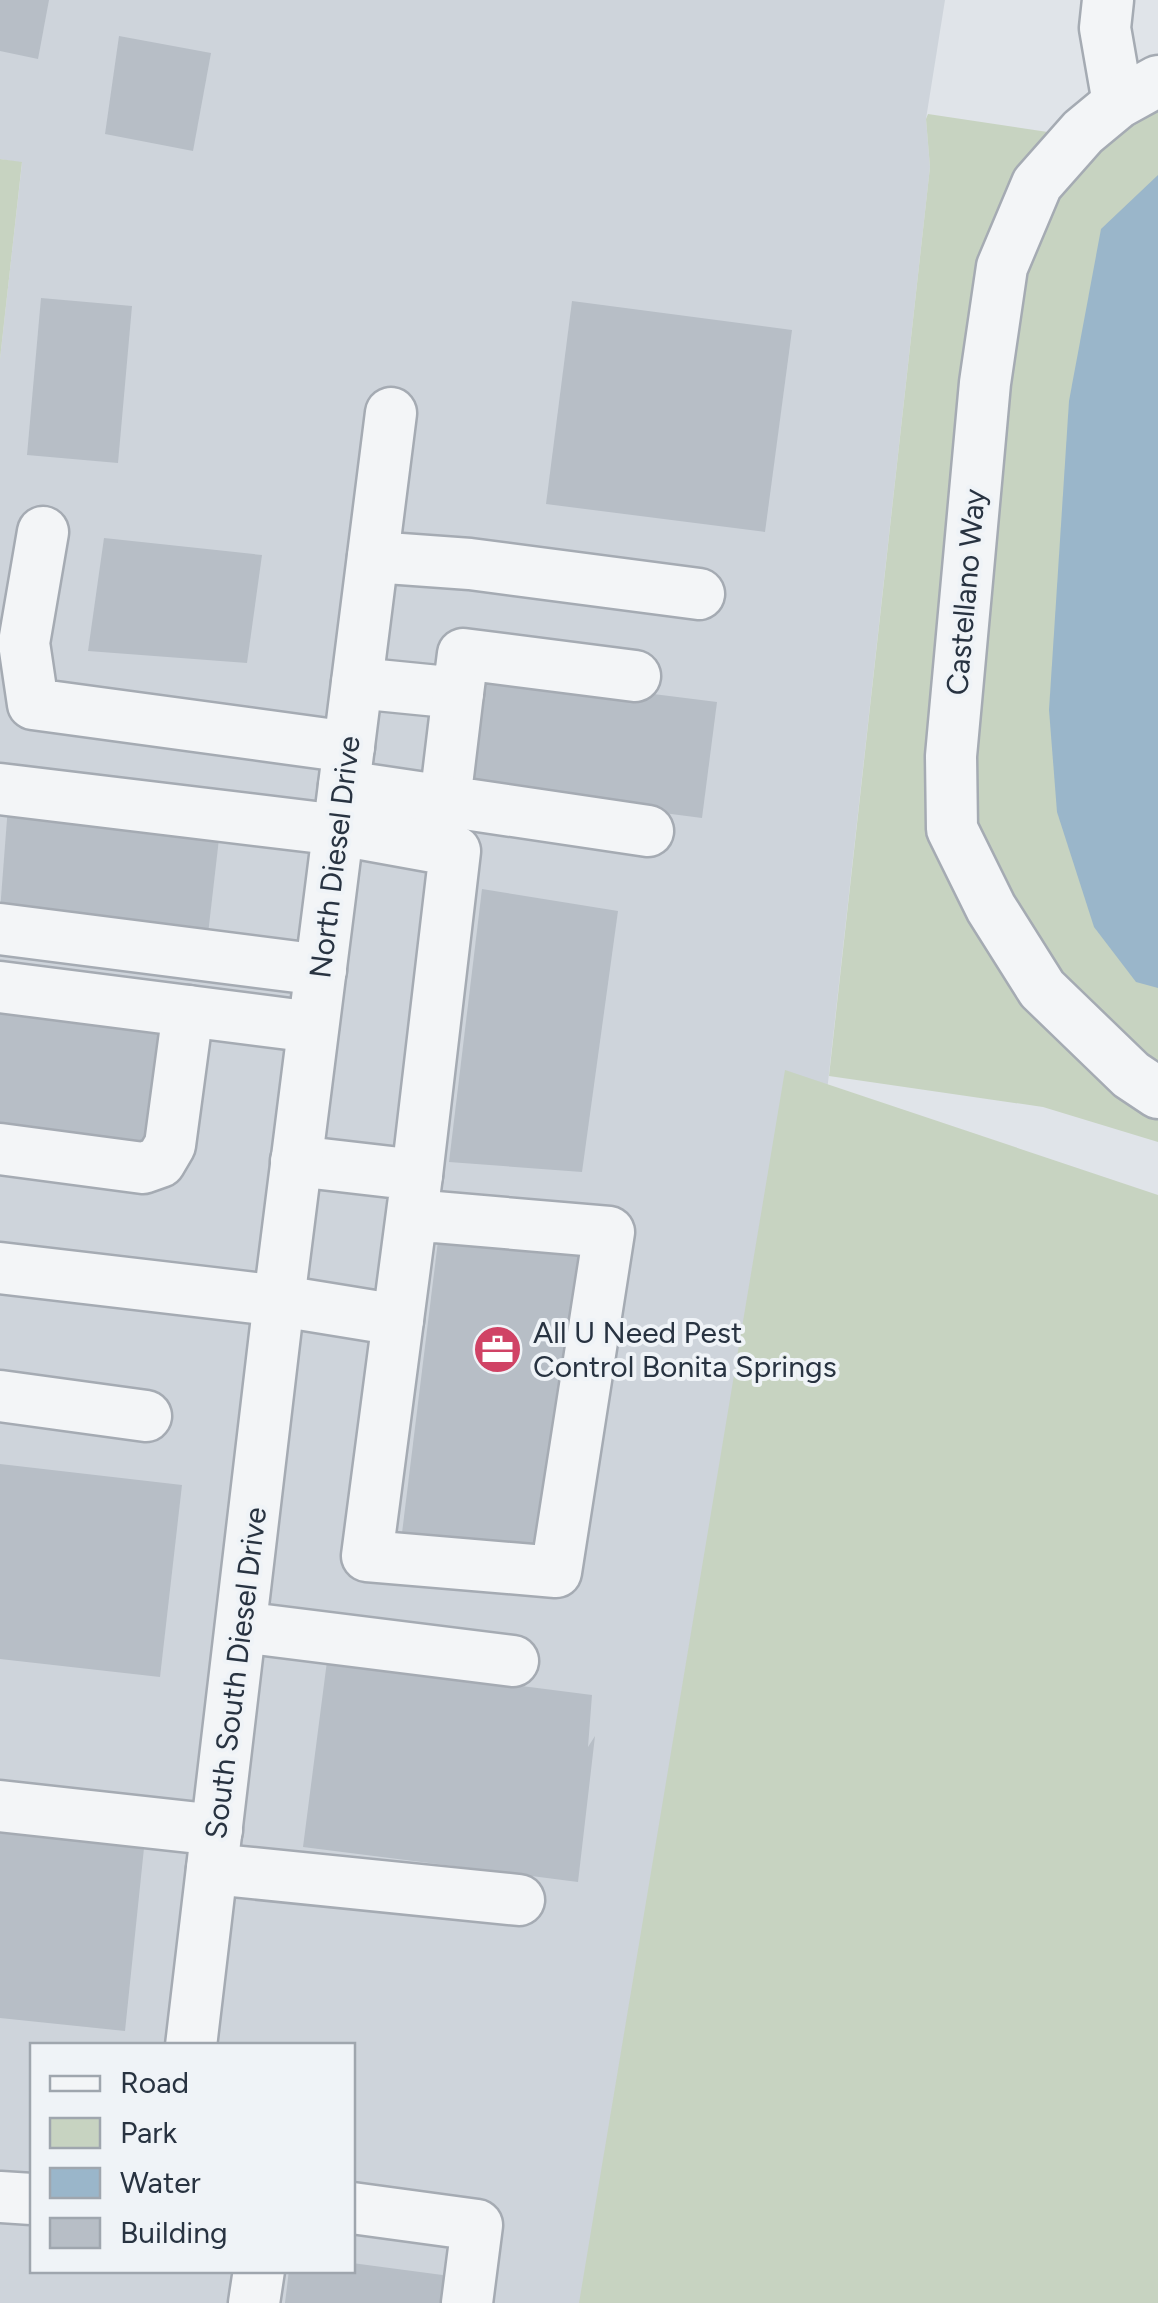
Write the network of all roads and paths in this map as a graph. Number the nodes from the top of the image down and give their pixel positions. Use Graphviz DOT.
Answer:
graph roads {
  1 [pos="1108,0"];
  2 [pos="1138,92"];
  3 [pos="391,412"];
  4 [pos="43,532"];
  5 [pos="373,557"];
  6 [pos="698,594"];
  7 [pos="635,676"];
  8 [pos="357,683"];
  9 [pos="458,694"];
  10 [pos="0,788"];
  11 [pos="344,788"];
  12 [pos="453,802"];
  13 [pos="648,831"];
  14 [pos="455,851"];
  15 [pos="0,929"];
  16 [pos="321,970"];
  17 [pos="0,988"];
  18 [pos="188,1011"];
  19 [pos="314,1027"];
  20 [pos="1158,1093"];
  21 [pos="0,1149"];
  22 [pos="296,1161"];
  23 [pos="414,1195"];
  24 [pos="0,1268"];
  25 [pos="280,1300"];
  26 [pos="398,1320"];
  27 [pos="0,1396"];
  28 [pos="146,1416"];
  29 [pos="241,1628"];
  30 [pos="513,1662"];
  31 [pos="0,1806"];
  32 [pos="214,1850"];
  33 [pos="519,1900"];
  34 [pos="191,2043"];
  35 [pos="0,2197"];
  36 [pos="30,2199"];
  37 [pos="355,2208"];
  38 [pos="259,2273"];
  39 [pos="254,2303"];
  40 [pos="467,2303"];
  1 -- 2 [label="street"];
  2 -- 20 [label="street, Castellano Way"];
  3 -- 5 [label="street, North Diesel Drive"];
  4 -- 11 [label="street"];
  5 -- 6 [label="street"];
  5 -- 8 [label="street, North Diesel Drive"];
  7 -- 9 [label="street"];
  8 -- 9 [label="street"];
  8 -- 11 [label="street, North Diesel Drive"];
  9 -- 12 [label="street"];
  10 -- 11 [label="street"];
  11 -- 12 [label="street"];
  11 -- 14 [label="street"];
  11 -- 16 [label="street, North Diesel Drive"];
  12 -- 13 [label="street"];
  12 -- 14 [label="street"];
  14 -- 23 [label="street"];
  15 -- 16 [label="street"];
  16 -- 19 [label="street, North Diesel Drive"];
  17 -- 18 [label="street"];
  18 -- 19 [label="street"];
  18 -- 21 [label="street"];
  19 -- 22 [label="street, North Diesel Drive"];
  22 -- 23 [label="street"];
  22 -- 25 [label="street, North Diesel Drive"];
  23 -- 26 [label="street"];
  23 -- 26 [label="street"];
  24 -- 25 [label="street"];
  25 -- 26 [label="street"];
  25 -- 29 [label="street, South South Diesel Drive"];
  27 -- 28 [label="street"];
  29 -- 30 [label="street"];
  29 -- 32 [label="street, South South Diesel Drive"];
  31 -- 32 [label="street"];
  32 -- 33 [label="street"];
  32 -- 34 [label="street, South South Diesel Drive"];
  35 -- 36 [label="street"];
  37 -- 40 [label="street"];
  38 -- 39 [label="street"];
}
